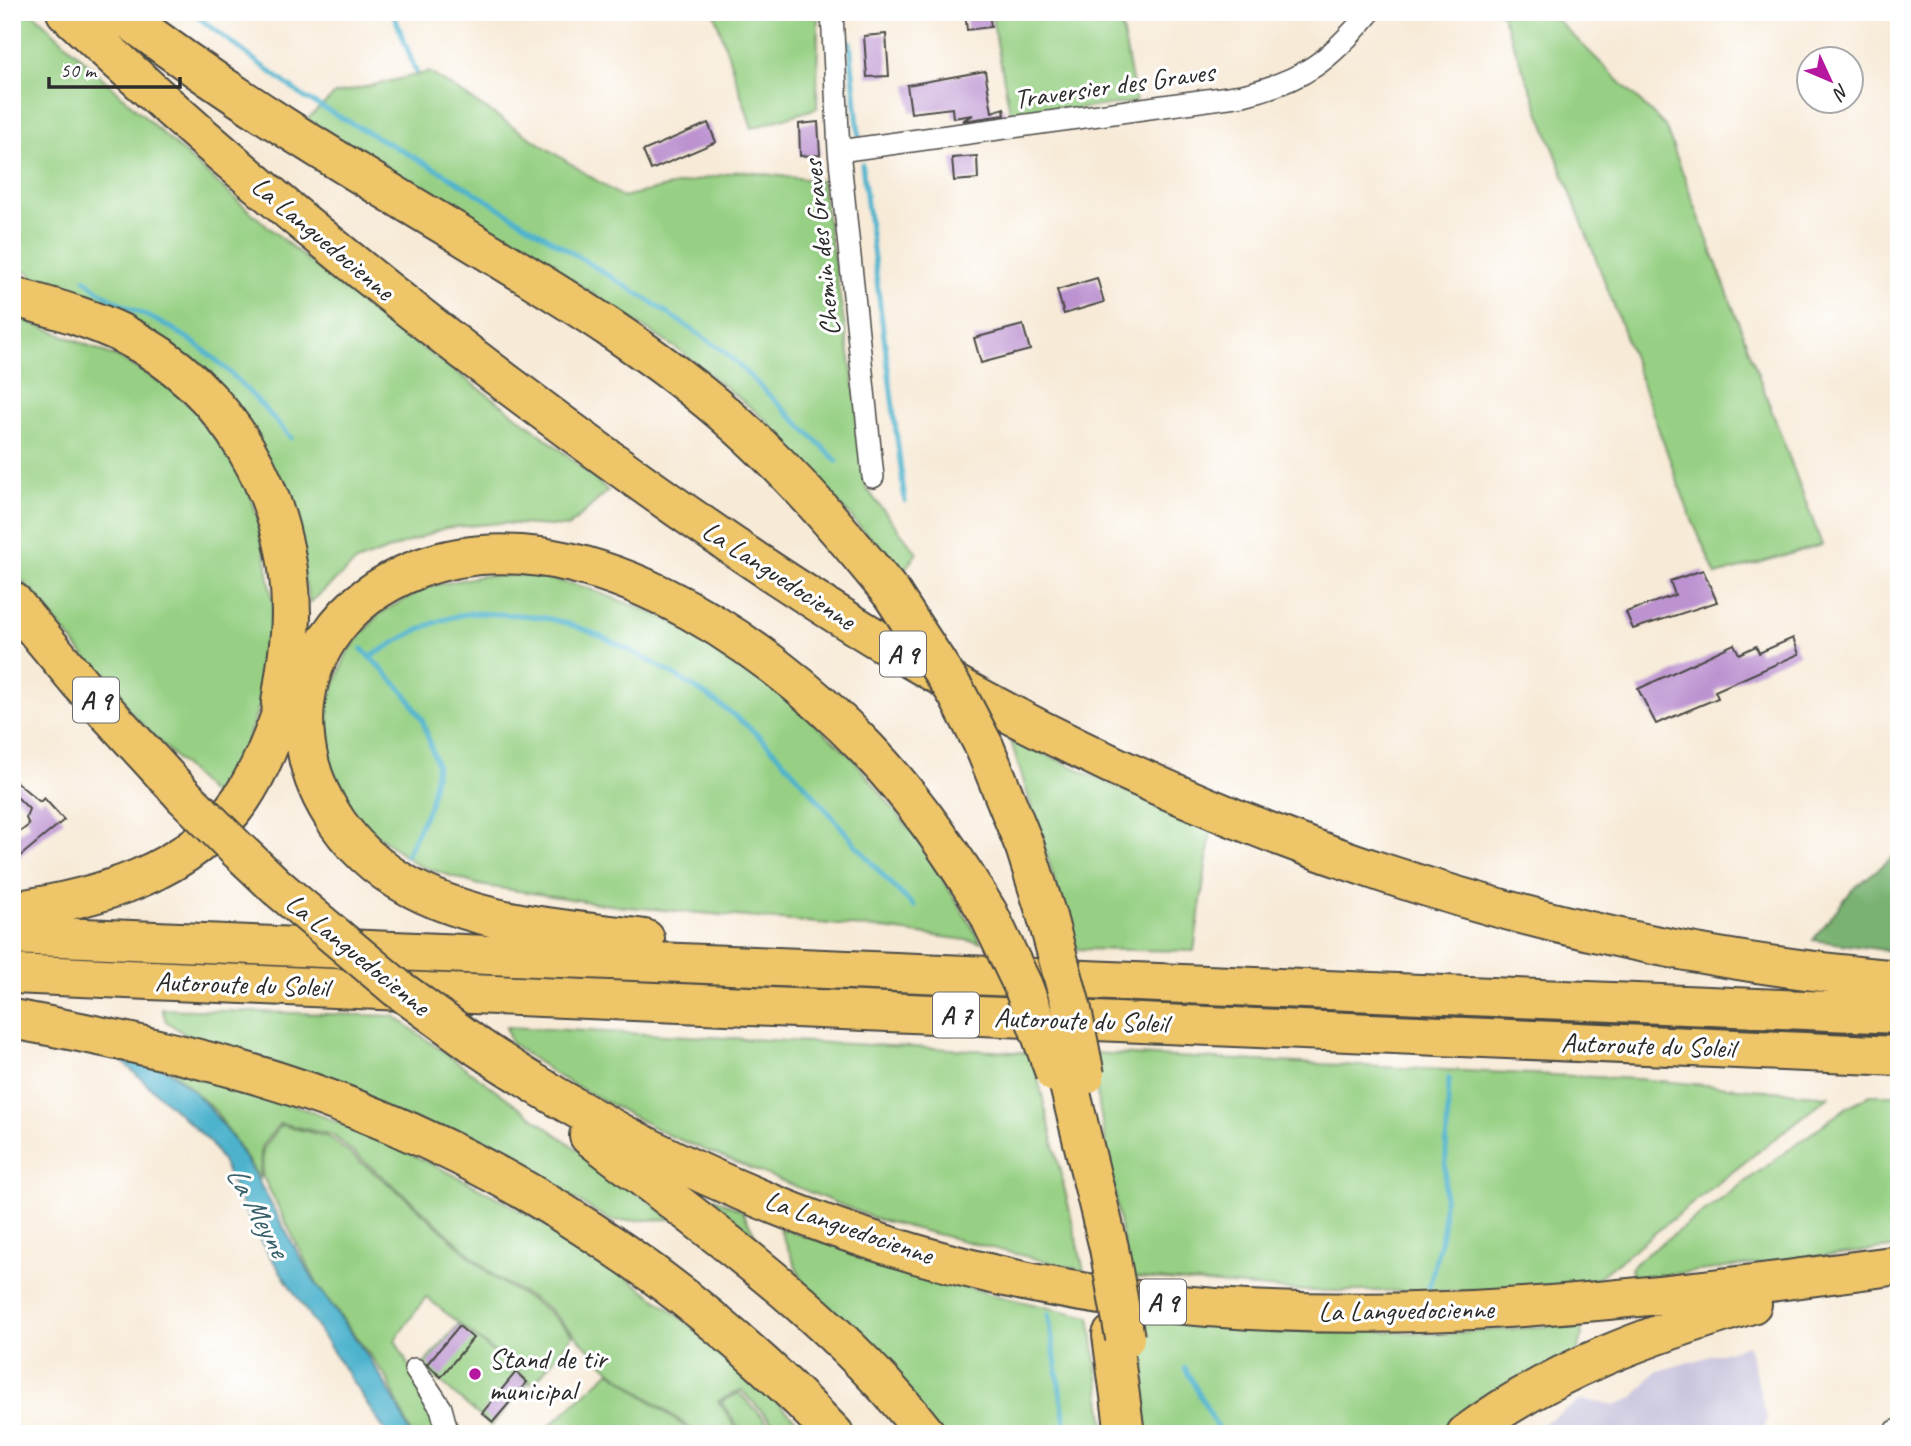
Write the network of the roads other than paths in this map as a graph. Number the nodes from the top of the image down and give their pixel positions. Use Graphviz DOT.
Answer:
graph roads {
  1 [pos="66,12"];
  2 [pos="119,12"];
  3 [pos="832,12"];
  4 [pos="1370,12"];
  5 [pos="839,151"];
  6 [pos="12,296"];
  7 [pos="873,477"];
  8 [pos="12,601"];
  9 [pos="278,721"];
  10 [pos="12,911"];
  11 [pos="994,914"];
  12 [pos="12,935"];
  13 [pos="907,973"];
  14 [pos="12,974"];
  15 [pos="1899,979"];
  16 [pos="1899,1014"];
  17 [pos="12,1019"];
  18 [pos="478,1047"];
  19 [pos="1899,1056"];
  20 [pos="1069,1074"];
  21 [pos="1899,1265"];
  22 [pos="1118,1337"];
  23 [pos="415,1369"];
  24 [pos="448,1434"];
  25 [pos="834,1434"];
  26 [pos="926,1434"];
  27 [pos="1125,1434"];
  28 [pos="1137,1434"];
  29 [pos="1466,1434"];
  1 -- 15 [label="highway, La Languedocienne / A 9"];
  2 -- 20 [label="highway, bridge"];
  3 -- 5 [label="street, Chemin des Graves"];
  4 -- 5 [label="street, Traversier des Graves"];
  5 -- 7 [label="street, Chemin des Graves"];
  6 -- 9 [label="highway"];
  8 -- 18 [label="highway, La Languedocienne / A 9, bridge"];
  9 -- 10 [label="highway"];
  9 -- 11 [label="highway"];
  11 -- 13 [label="highway"];
  11 -- 20 [label="highway"];
  12 -- 13 [label="highway, Autoroute du Soleil / A 7"];
  13 -- 16 [label="highway, Autoroute du Soleil / A 7"];
  14 -- 19 [label="highway, Autoroute du Soleil / A 7"];
  17 -- 25 [label="highway"];
  18 -- 21 [label="highway, La Languedocienne / A 9"];
  18 -- 26 [label="highway"];
  20 -- 22 [label="highway, bridge"];
  21 -- 29 [label="highway"];
  22 -- 27 [label="highway"];
  22 -- 28 [label="highway"];
  23 -- 24 [label="street"];
}
